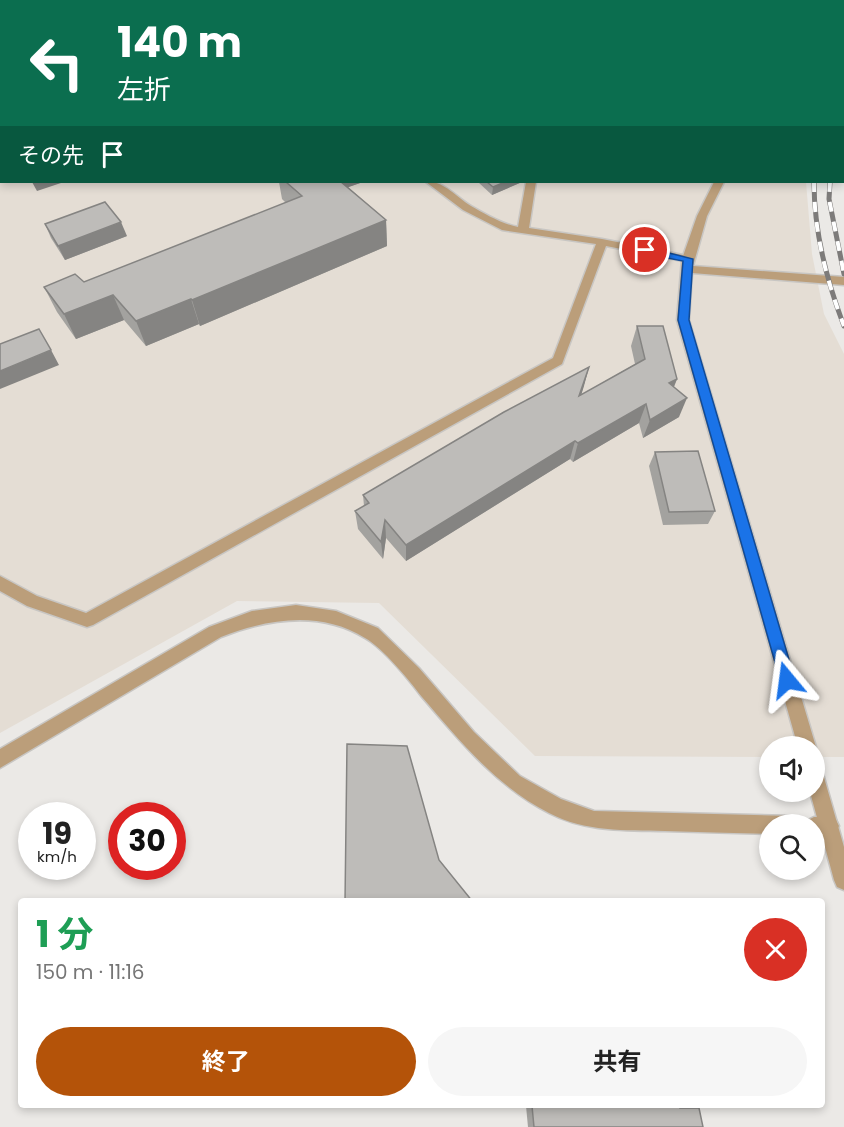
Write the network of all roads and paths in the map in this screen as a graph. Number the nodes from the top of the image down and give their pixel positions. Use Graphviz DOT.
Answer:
graph roads {
  1 [pos="432,183"];
  2 [pos="531,183"];
  3 [pos="718,183"];
  4 [pos="523,231"];
  5 [pos="602,242"];
  6 [pos="688,264"];
  7 [pos="844,281"];
  8 [pos="0,583"];
  9 [pos="804,736"];
  10 [pos="0,759"];
  11 [pos="759,824"];
  12 [pos="825,833"];
  13 [pos="844,880"];
  1 -- 4 [label="street"];
  2 -- 4 [label="street"];
  3 -- 6 [label="street"];
  4 -- 5 [label="street"];
  5 -- 6 [label="street"];
  5 -- 8 [label="street"];
  6 -- 7 [label="street"];
  6 -- 9 [label="street"];
  10 -- 11 [label="street"];
  12 -- 13 [label="street"];
}
